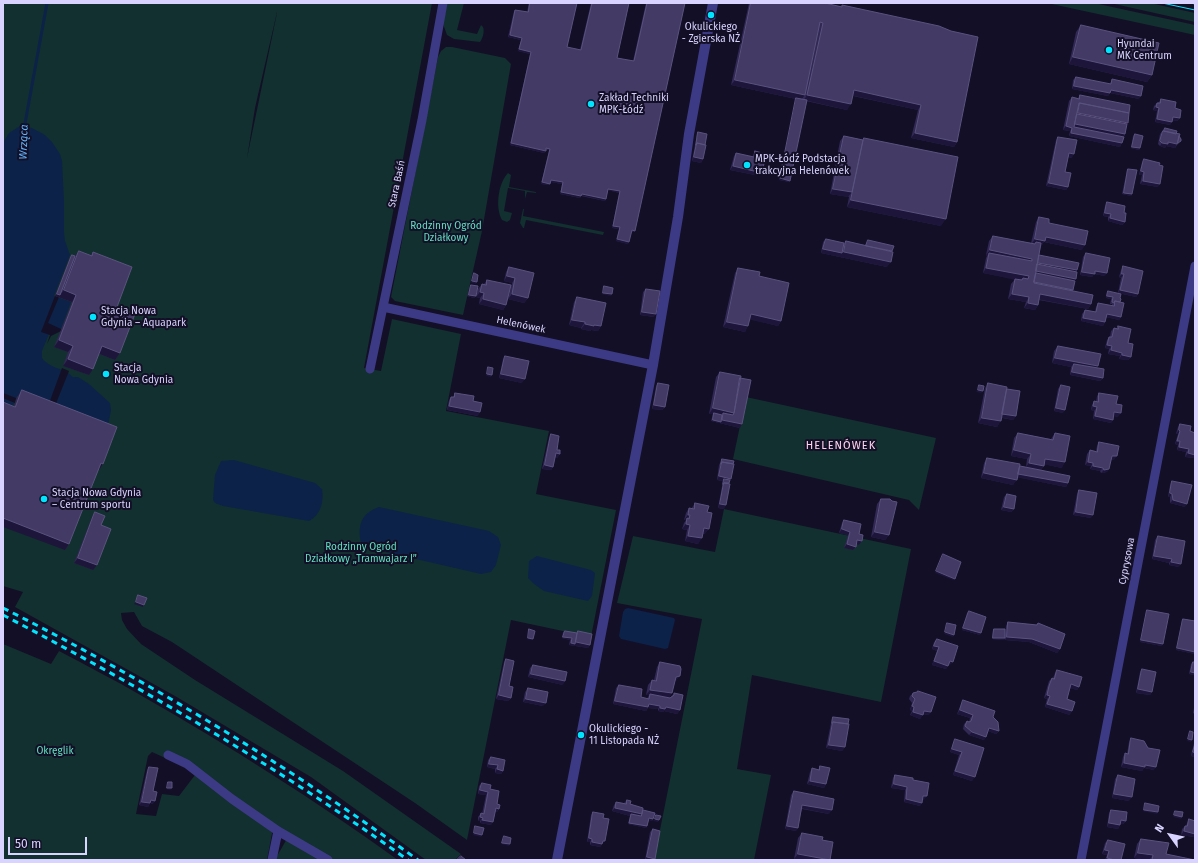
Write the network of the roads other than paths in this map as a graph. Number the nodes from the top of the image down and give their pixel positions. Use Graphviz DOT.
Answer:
graph roads {
  1 [pos="443,3"];
  2 [pos="713,3"];
  3 [pos="1195,266"];
  4 [pos="383,307"];
  5 [pos="653,365"];
  6 [pos="370,369"];
  7 [pos="168,755"];
  8 [pos="278,831"];
  9 [pos="272,860"];
  10 [pos="328,860"];
  11 [pos="557,860"];
  12 [pos="1082,860"];
  1 -- 4 [label="street, Stara Baśń"];
  2 -- 5 [label="street"];
  3 -- 12 [label="street, Cyprysowa"];
  4 -- 5 [label="street, Helenówek"];
  4 -- 6 [label="street, Stara Baśń"];
  5 -- 11 [label="street"];
  7 -- 8 [label="street"];
  8 -- 9 [label="street"];
  8 -- 10 [label="street"];
}
